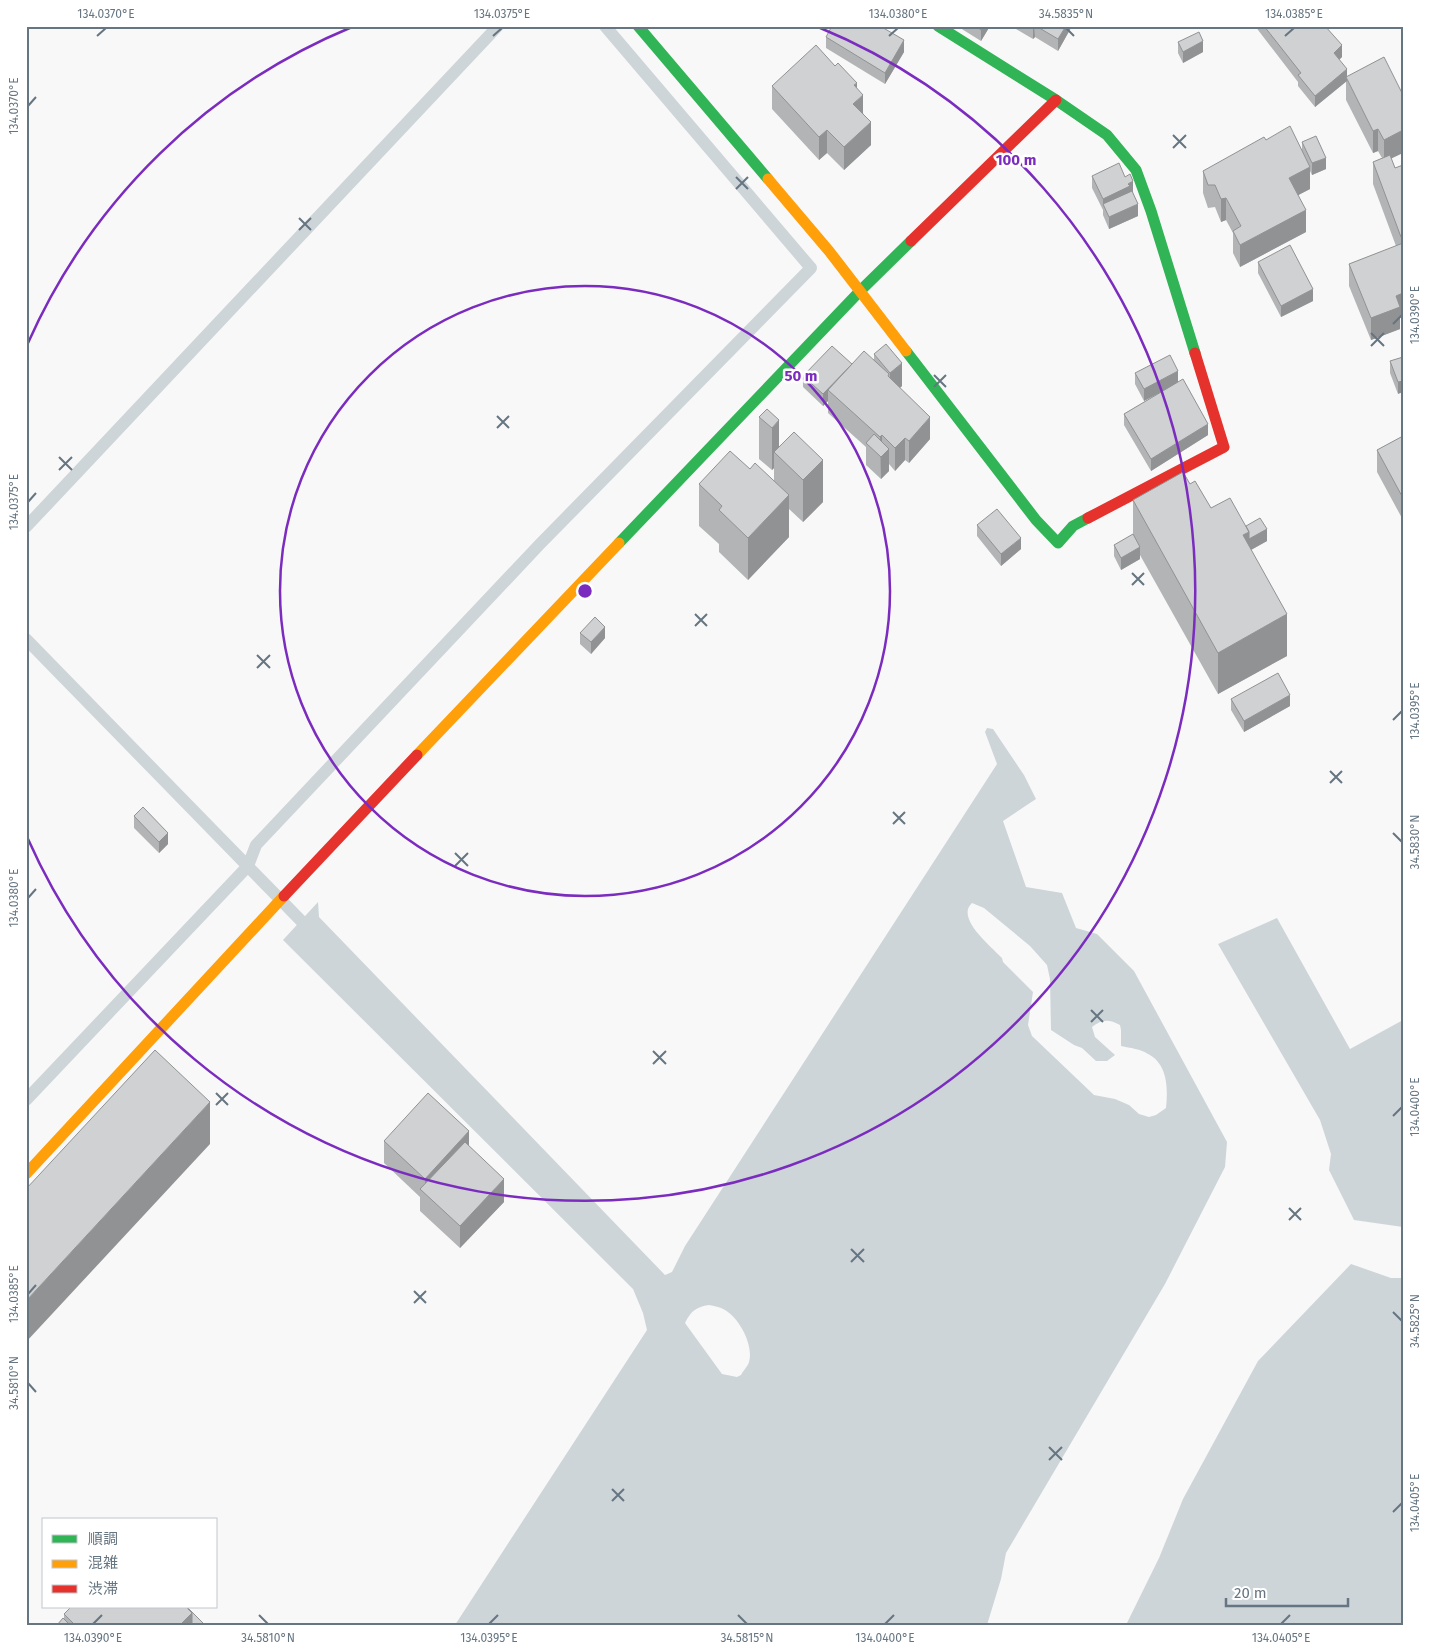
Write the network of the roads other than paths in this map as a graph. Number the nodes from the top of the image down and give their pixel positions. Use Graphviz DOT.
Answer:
graph roads {
  1 [pos="638,26"];
  2 [pos="938,26"];
  3 [pos="1056,100"];
  4 [pos="859,292"];
  5 [pos="26,1174"];
  1 -- 4 [label="street"];
  2 -- 3 [label="street"];
  3 -- 4 [label="street"];
  3 -- 4 [label="street"];
  4 -- 5 [label="street"];
}
